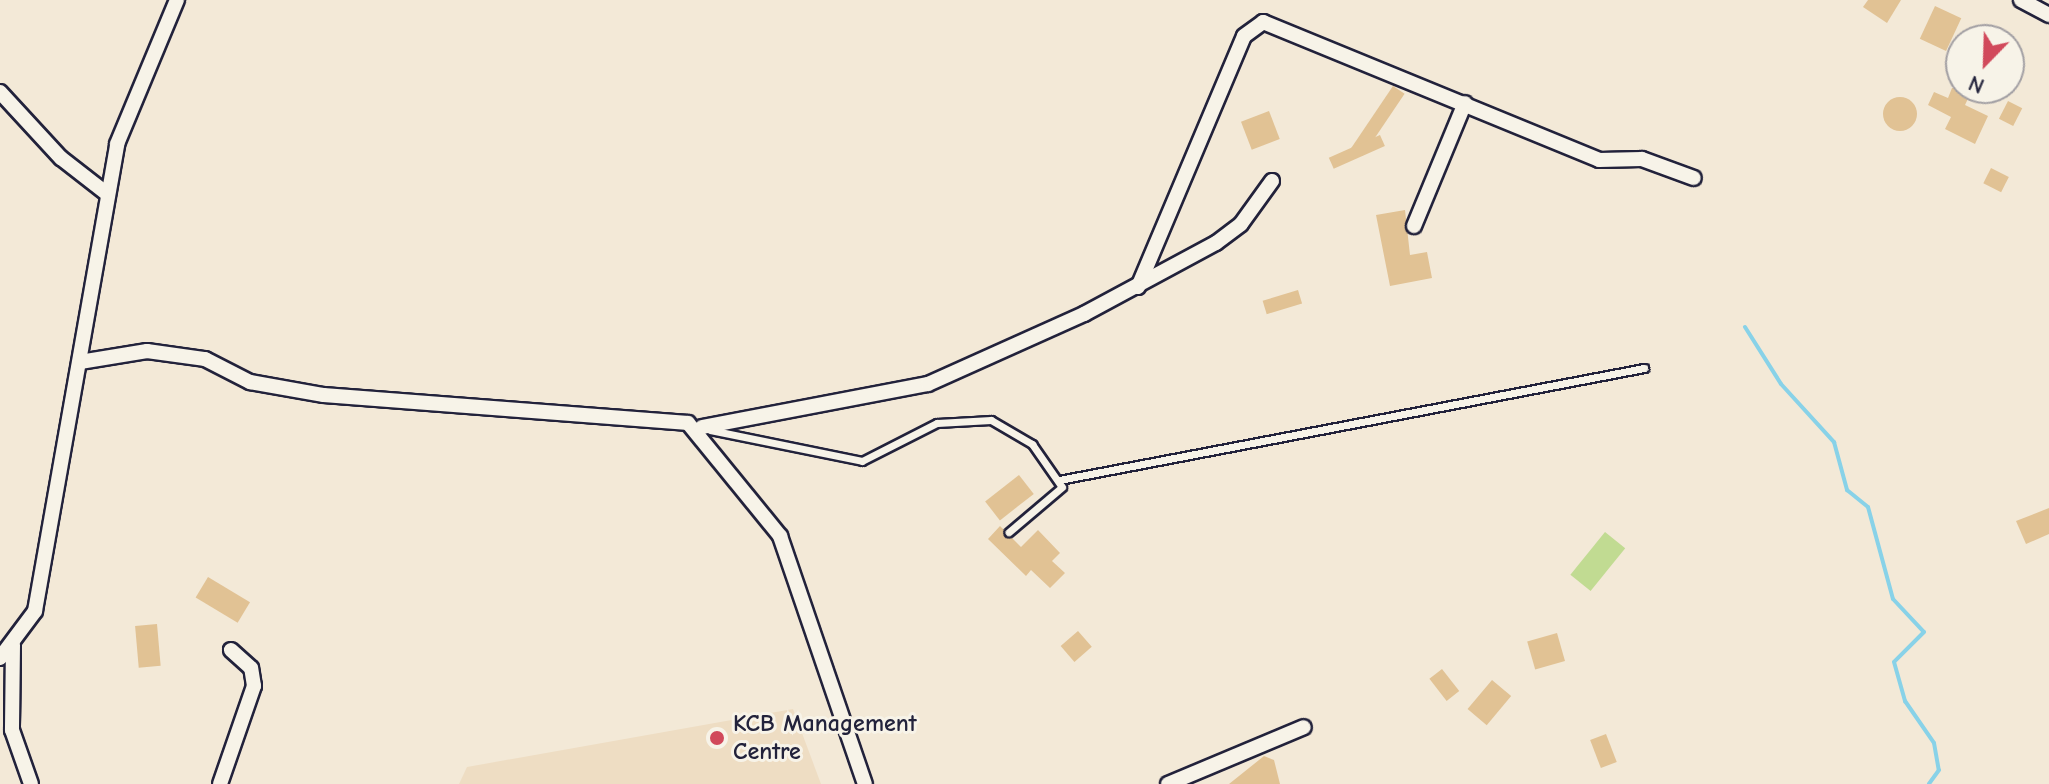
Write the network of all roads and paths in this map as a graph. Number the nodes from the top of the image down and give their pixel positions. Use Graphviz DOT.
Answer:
graph roads {
  1 [pos="177,0"];
  2 [pos="2021,0"];
  3 [pos="2049,15"];
  4 [pos="0,92"];
  5 [pos="1465,103"];
  6 [pos="1694,178"];
  7 [pos="1272,181"];
  8 [pos="106,193"];
  9 [pos="1414,226"];
  10 [pos="1138,287"];
  11 [pos="80,362"];
  12 [pos="1644,368"];
  13 [pos="695,425"];
  14 [pos="1059,480"];
  15 [pos="1009,532"];
  16 [pos="13,645"];
  17 [pos="231,650"];
  18 [pos="0,658"];
  19 [pos="1304,727"];
  20 [pos="31,784"];
  21 [pos="220,784"];
  22 [pos="865,784"];
  23 [pos="1168,784"];
  1 -- 8 [label="street"];
  2 -- 3 [label="street"];
  4 -- 8 [label="street"];
  5 -- 6 [label="street"];
  5 -- 9 [label="street"];
  5 -- 10 [label="street"];
  7 -- 10 [label="street"];
  8 -- 11 [label="street"];
  10 -- 13 [label="street"];
  11 -- 13 [label="street"];
  11 -- 16 [label="street"];
  12 -- 14 [label="lane"];
  13 -- 14 [label="lane"];
  13 -- 22 [label="street"];
  14 -- 15 [label="lane"];
  16 -- 18 [label="street"];
  16 -- 20 [label="street"];
  17 -- 21 [label="street"];
  19 -- 23 [label="street"];
}
